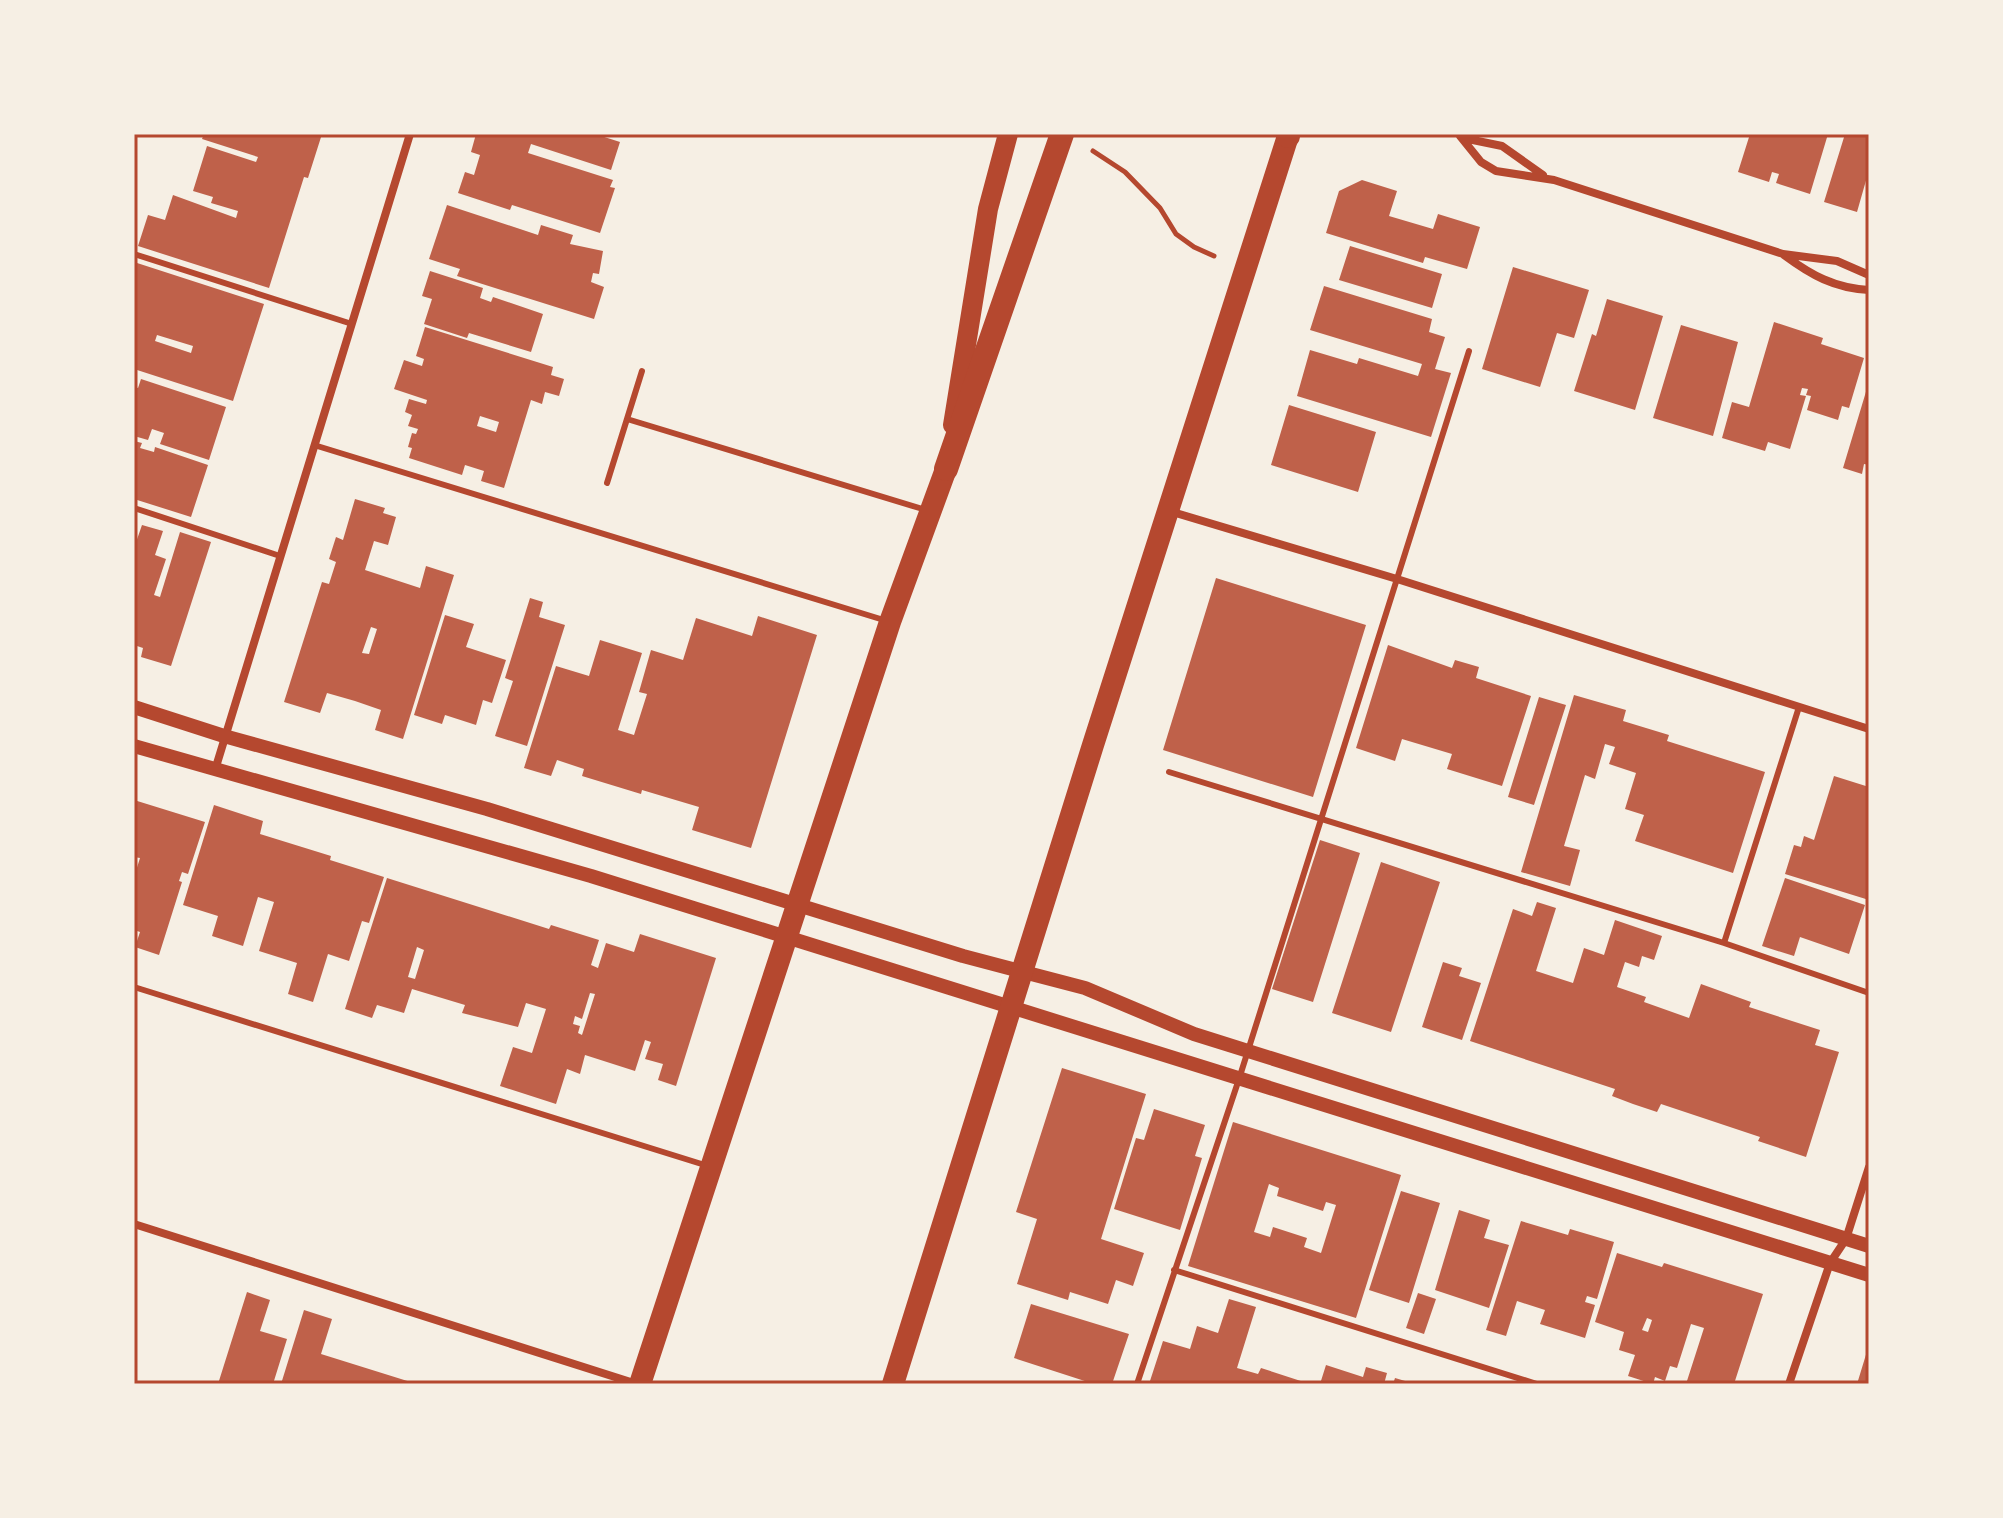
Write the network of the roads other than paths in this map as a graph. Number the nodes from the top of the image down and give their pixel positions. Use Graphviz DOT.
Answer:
graph roads {
  1 [pos="410,134"];
  2 [pos="1008,134"];
  3 [pos="1062,134"];
  4 [pos="1294,135"];
  5 [pos="1458,135"];
  6 [pos="1554,180"];
  7 [pos="134,254"];
  8 [pos="1783,254"];
  9 [pos="1869,275"];
  10 [pos="1869,290"];
  11 [pos="352,324"];
  12 [pos="1469,351"];
  13 [pos="642,371"];
  14 [pos="627,419"];
  15 [pos="314,445"];
  16 [pos="946,469"];
  17 [pos="607,483"];
  18 [pos="134,508"];
  19 [pos="1168,510"];
  20 [pos="929,511"];
  21 [pos="280,556"];
  22 [pos="1397,579"];
  23 [pos="890,622"];
  24 [pos="134,707"];
  25 [pos="1799,707"];
  26 [pos="1869,729"];
  27 [pos="224,736"];
  28 [pos="134,746"];
  29 [pos="215,770"];
  30 [pos="1169,772"];
  31 [pos="1319,818"];
  32 [pos="798,904"];
  33 [pos="787,938"];
  34 [pos="1724,943"];
  35 [pos="1022,972"];
  36 [pos="134,987"];
  37 [pos="1869,993"];
  38 [pos="1011,1007"];
  39 [pos="1246,1049"];
  40 [pos="1239,1079"];
  41 [pos="711,1167"];
  42 [pos="1869,1167"];
  43 [pos="134,1224"];
  44 [pos="1846,1239"];
  45 [pos="1869,1246"];
  46 [pos="1830,1263"];
  47 [pos="1174,1270"];
  48 [pos="1869,1275"];
  49 [pos="895,1383"];
  50 [pos="639,1384"];
  51 [pos="1137,1384"];
  52 [pos="1537,1384"];
  53 [pos="1789,1384"];
  1 -- 11 [label="street"];
  2 -- 16 [label="main road"];
  3 -- 16 [label="highway"];
  4 -- 19 [label="highway"];
  5 -- 6 [label="street"];
  5 -- 6 [label="street"];
  6 -- 8 [label="street"];
  7 -- 11 [label="lane"];
  8 -- 9 [label="street"];
  8 -- 10 [label="street"];
  11 -- 15 [label="street"];
  12 -- 22 [label="lane"];
  13 -- 14 [label="lane"];
  14 -- 17 [label="lane"];
  14 -- 20 [label="lane"];
  15 -- 21 [label="street"];
  15 -- 23 [label="lane"];
  16 -- 20 [label="highway"];
  18 -- 21 [label="lane"];
  19 -- 22 [label="street"];
  19 -- 35 [label="highway"];
  20 -- 23 [label="highway"];
  21 -- 27 [label="street"];
  22 -- 25 [label="street"];
  22 -- 31 [label="lane"];
  23 -- 32 [label="highway"];
  24 -- 27 [label="street"];
  25 -- 26 [label="street"];
  25 -- 34 [label="lane"];
  27 -- 29 [label="street"];
  27 -- 32 [label="street"];
  28 -- 29 [label="street"];
  29 -- 33 [label="street"];
  30 -- 31 [label="lane"];
  31 -- 34 [label="lane"];
  31 -- 39 [label="lane"];
  32 -- 33 [label="highway"];
  32 -- 35 [label="street"];
  33 -- 38 [label="street"];
  33 -- 41 [label="highway"];
  34 -- 37 [label="lane"];
  35 -- 38 [label="highway"];
  35 -- 39 [label="street"];
  36 -- 41 [label="lane"];
  38 -- 40 [label="street"];
  38 -- 49 [label="highway"];
  39 -- 40 [label="lane"];
  39 -- 44 [label="street"];
  40 -- 46 [label="street"];
  40 -- 47 [label="lane"];
  41 -- 50 [label="highway"];
  42 -- 44 [label="street"];
  43 -- 50 [label="street"];
  44 -- 45 [label="street"];
  44 -- 46 [label="street"];
  46 -- 48 [label="street"];
  46 -- 53 [label="street"];
  47 -- 51 [label="lane"];
  47 -- 52 [label="lane"];
}
